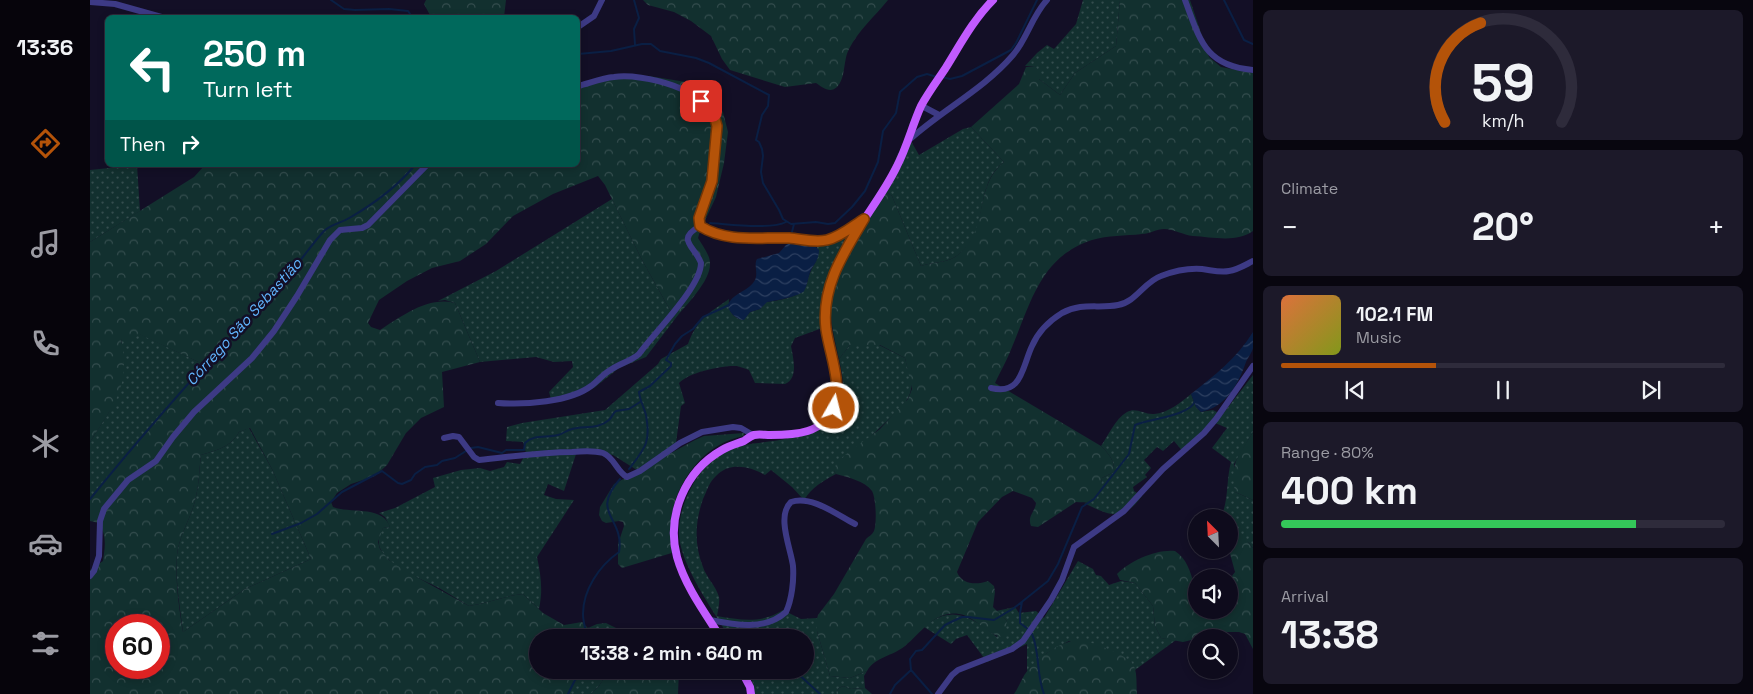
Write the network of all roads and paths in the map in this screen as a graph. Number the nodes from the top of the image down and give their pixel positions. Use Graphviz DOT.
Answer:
graph roads {
  1 [pos="602,0"];
  2 [pos="993,0"];
  3 [pos="1047,0"];
  4 [pos="1185,0"];
  5 [pos="90,2"];
  6 [pos="154,15"];
  7 [pos="580,26"];
  8 [pos="1253,70"];
  9 [pos="580,85"];
  10 [pos="922,106"];
  11 [pos="939,115"];
  12 [pos="908,141"];
  13 [pos="425,167"];
  14 [pos="864,219"];
  15 [pos="700,226"];
  16 [pos="1253,261"];
  17 [pos="1253,366"];
  18 [pos="991,388"];
  19 [pos="498,403"];
  20 [pos="753,435"];
  21 [pos="444,438"];
  22 [pos="855,524"];
  23 [pos="90,576"];
  24 [pos="710,620"];
  25 [pos="716,629"];
  26 [pos="746,679"];
  27 [pos="751,694"];
  28 [pos="938,694"];
  1 -- 7 [label="street"];
  2 -- 10 [label="main road"];
  3 -- 11 [label="street"];
  4 -- 8 [label="street"];
  5 -- 6 [label="street"];
  9 -- 15 [label="street"];
  10 -- 11 [label="street"];
  10 -- 12 [label="main road"];
  11 -- 12 [label="street"];
  12 -- 14 [label="main road"];
  13 -- 23 [label="street"];
  14 -- 15 [label="street"];
  14 -- 20 [label="main road"];
  15 -- 19 [label="street"];
  16 -- 18 [label="street"];
  17 -- 28 [label="street"];
  20 -- 21 [label="street"];
  20 -- 24 [label="main road"];
  22 -- 24 [label="street"];
  24 -- 25 [label="main road"];
  26 -- 27 [label="main road"];
}
